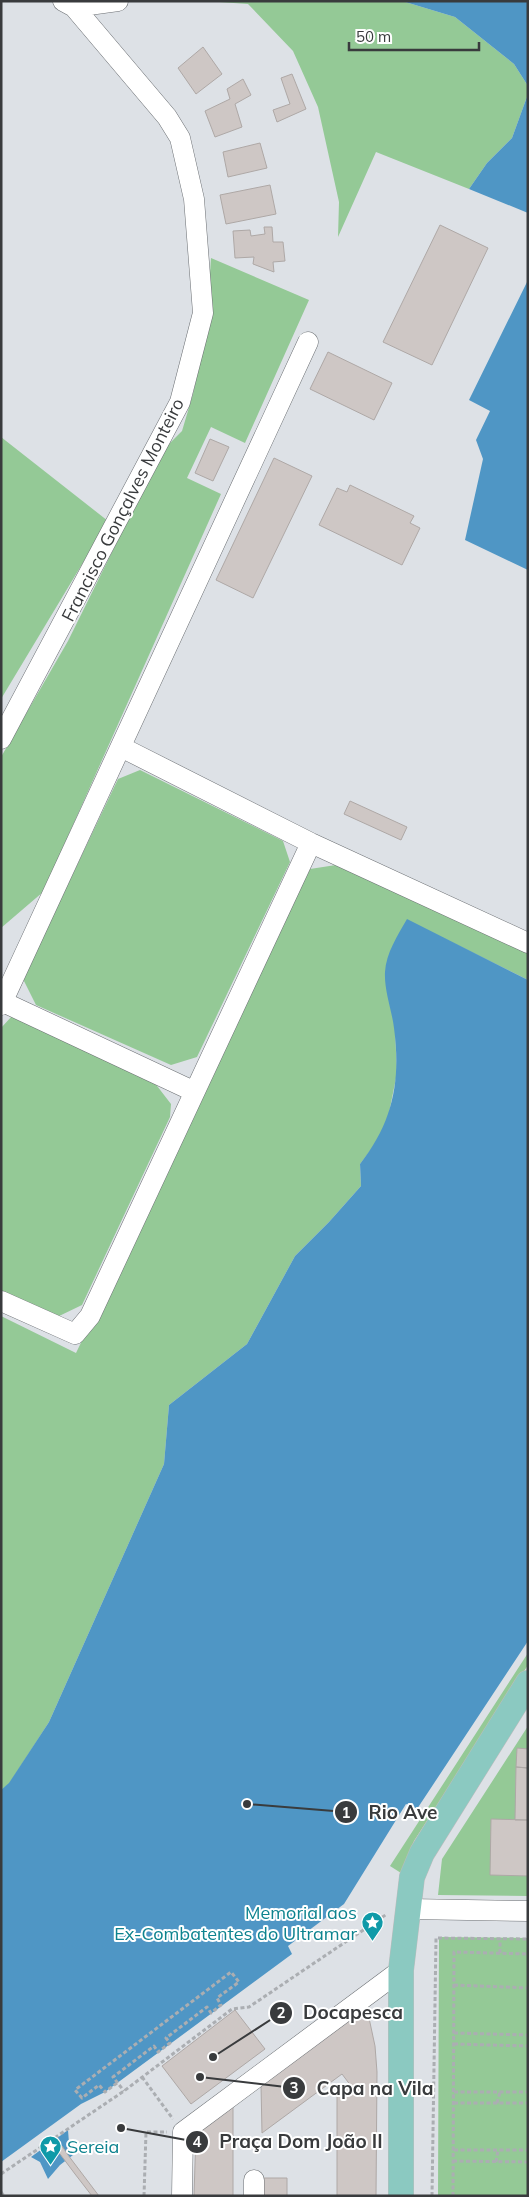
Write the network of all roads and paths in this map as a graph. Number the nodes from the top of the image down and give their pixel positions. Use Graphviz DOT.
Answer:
graph roads {
  1 [pos="118,1"];
  2 [pos="68,4"];
  3 [pos="308,342"];
  4 [pos="1,739"];
  5 [pos="121,747"];
  6 [pos="311,842"];
  7 [pos="528,943"];
  8 [pos="2,1002"];
  9 [pos="193,1091"];
  10 [pos="1,1301"];
  11 [pos="528,1683"];
  12 [pos="410,1904"];
  13 [pos="528,1912"];
  14 [pos="500,1938"];
  15 [pos="528,1939"];
  16 [pos="500,1953"];
  17 [pos="528,1954"];
  18 [pos="401,1970"];
  19 [pos="454,1985"];
  20 [pos="528,1988"];
  21 [pos="454,2033"];
  22 [pos="528,2035"];
  23 [pos="454,2044"];
  24 [pos="528,2046"];
  25 [pos="142,2076"];
  26 [pos="117,2083"];
  27 [pos="124,2090"];
  28 [pos="454,2092"];
  29 [pos="500,2092"];
  30 [pos="528,2092"];
  31 [pos="454,2103"];
  32 [pos="497,2103"];
  33 [pos="528,2103"];
  34 [pos="182,2132"];
  35 [pos="454,2150"];
  36 [pos="498,2150"];
  37 [pos="528,2150"];
  38 [pos="453,2161"];
  39 [pos="496,2162"];
  40 [pos="528,2162"];
  41 [pos="1,2174"];
  42 [pos="1,2192"];
  43 [pos="4,2196"];
  44 [pos="144,2196"];
  45 [pos="182,2196"];
  46 [pos="401,2196"];
  47 [pos="432,2196"];
  48 [pos="453,2196"];
  1 -- 2 [label="street"];
  2 -- 4 [label="street, Francisco Gonçalves Monteiro"];
  3 -- 5 [label="street"];
  5 -- 6 [label="street"];
  5 -- 8 [label="street"];
  6 -- 7 [label="street"];
  6 -- 9 [label="street"];
  8 -- 9 [label="street"];
  9 -- 10 [label="street"];
  11 -- 12 [label="main road"];
  12 -- 13 [label="street"];
  12 -- 18 [label="main road"];
  12 -- 25 [label="path"];
  14 -- 15 [label="path"];
  14 -- 16 [label="path"];
  14 -- 47 [label="path"];
  16 -- 17 [label="path"];
  16 -- 19 [label="path"];
  18 -- 34 [label="street"];
  18 -- 46 [label="main road"];
  19 -- 20 [label="path"];
  19 -- 21 [label="path"];
  21 -- 22 [label="path"];
  21 -- 23 [label="path"];
  23 -- 24 [label="path"];
  23 -- 28 [label="path"];
  25 -- 27 [label="path"];
  25 -- 34 [label="path"];
  26 -- 26 [label="path"];
  26 -- 27 [label="path"];
  27 -- 41 [label="path"];
  28 -- 29 [label="path"];
  28 -- 31 [label="path"];
  29 -- 30 [label="path"];
  29 -- 32 [label="path"];
  31 -- 32 [label="path"];
  31 -- 35 [label="path"];
  32 -- 33 [label="path"];
  34 -- 44 [label="path"];
  34 -- 45 [label="street"];
  35 -- 36 [label="path"];
  35 -- 38 [label="path"];
  36 -- 37 [label="path"];
  36 -- 39 [label="path"];
  38 -- 39 [label="path"];
  38 -- 48 [label="path"];
  39 -- 40 [label="path"];
  42 -- 43 [label="path"];
}
